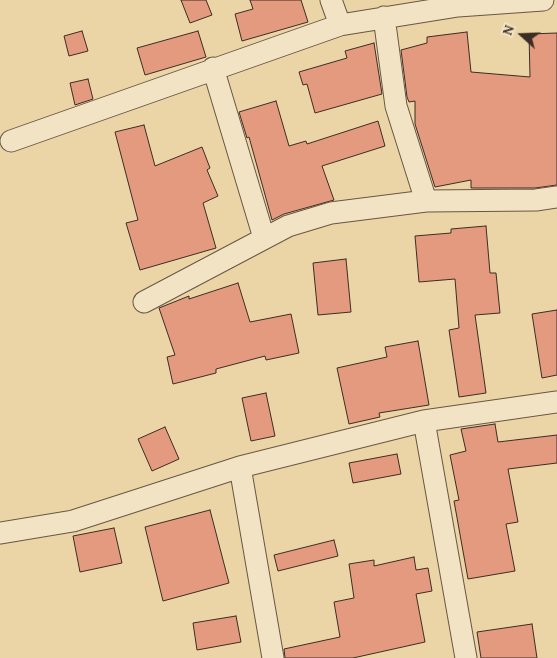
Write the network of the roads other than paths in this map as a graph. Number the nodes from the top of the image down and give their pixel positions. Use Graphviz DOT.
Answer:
graph roads {
  1 [pos="331,0"];
  2 [pos="543,0"];
  3 [pos="384,17"];
  4 [pos="340,25"];
  5 [pos="213,68"];
  6 [pos="11,141"];
  7 [pos="557,197"];
  8 [pos="426,201"];
  9 [pos="264,238"];
  10 [pos="144,302"];
  11 [pos="557,402"];
  12 [pos="424,421"];
  13 [pos="240,467"];
  14 [pos="1,533"];
  15 [pos="273,658"];
  16 [pos="466,658"];
  1 -- 4 [label="street"];
  2 -- 3 [label="street"];
  3 -- 4 [label="street"];
  3 -- 8 [label="street"];
  4 -- 5 [label="street"];
  5 -- 6 [label="street"];
  5 -- 9 [label="street"];
  7 -- 8 [label="street"];
  8 -- 9 [label="street"];
  9 -- 10 [label="street"];
  11 -- 12 [label="street"];
  12 -- 13 [label="street"];
  12 -- 16 [label="street"];
  13 -- 14 [label="street"];
  13 -- 15 [label="street"];
}
